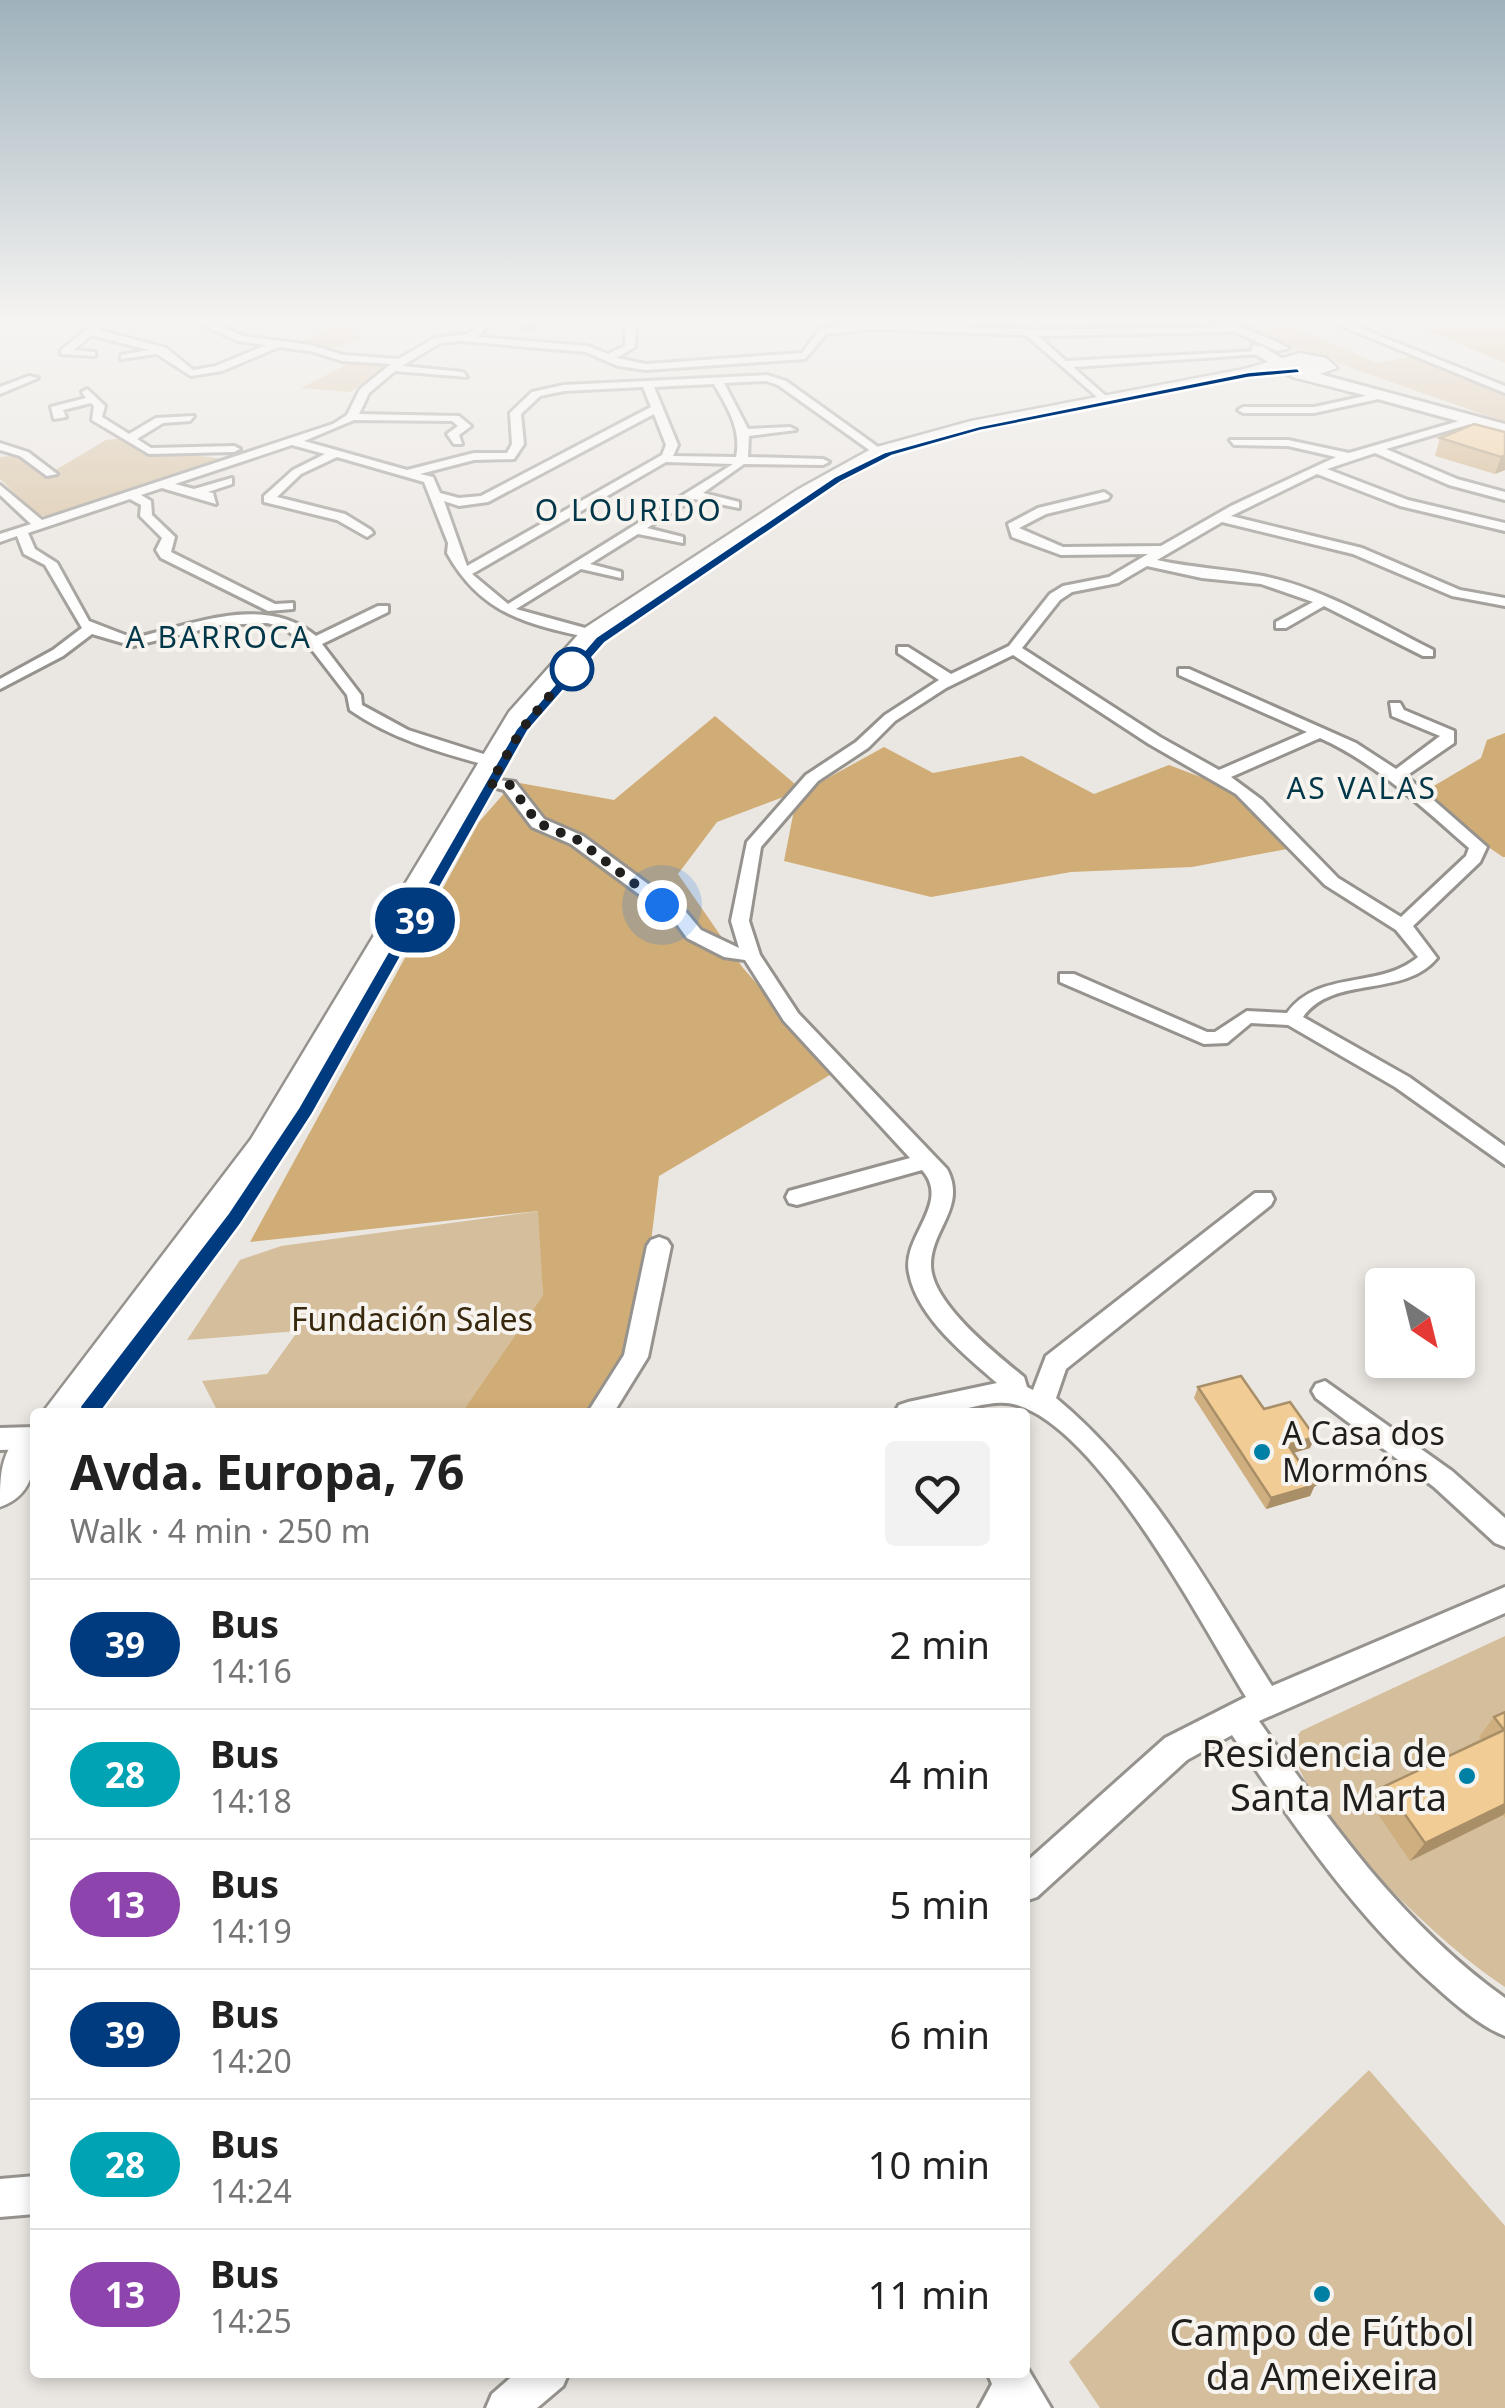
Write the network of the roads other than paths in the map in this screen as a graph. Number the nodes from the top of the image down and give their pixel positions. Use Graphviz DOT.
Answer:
graph roads {
  1 [pos="117,430"];
  2 [pos="143,430"];
  3 [pos="318,430"];
  4 [pos="458,430"];
  5 [pos="516,430"];
  6 [pos="614,430"];
  7 [pos="666,430"];
  8 [pos="784,430"];
  9 [pos="849,430"];
  10 [pos="955,430"];
  11 [pos="973,430"];
  12 [pos="1439,430"];
  13 [pos="744,433"];
  14 [pos="130,438"];
  15 [pos="292,441"];
  16 [pos="458,442"];
  17 [pos="1234,442"];
  18 [pos="0,446"];
  19 [pos="1378,450"];
  20 [pos="331,451"];
  21 [pos="879,452"];
  22 [pos="7,453"];
  23 [pos="228,456"];
  24 [pos="744,457"];
  25 [pos="1352,457"];
  26 [pos="664,459"];
  27 [pos="823,462"];
  28 [pos="1316,469"];
  29 [pos="411,472"];
  30 [pos="51,474"];
  31 [pos="161,484"];
  32 [pos="0,489"];
  33 [pos="193,493"];
  34 [pos="130,494"];
  35 [pos="695,495"];
  36 [pos="1104,496"];
  37 [pos="1505,496"];
  38 [pos="438,502"];
  39 [pos="735,505"];
  40 [pos="1222,518"];
  41 [pos="39,524"];
  42 [pos="1505,527"];
  43 [pos="21,530"];
  44 [pos="638,530"];
  45 [pos="367,534"];
  46 [pos="0,538"];
  47 [pos="679,540"];
  48 [pos="1160,550"];
  49 [pos="1144,561"];
  50 [pos="579,565"];
  51 [pos="464,572"];
  52 [pos="616,575"];
  53 [pos="1500,594"];
  54 [pos="1324,601"];
  55 [pos="288,606"];
  56 [pos="383,609"];
  57 [pos="515,610"];
  58 [pos="1281,625"];
  59 [pos="91,628"];
  60 [pos="592,634"];
  61 [pos="313,643"];
  62 [pos="1014,649"];
  63 [pos="903,650"];
  64 [pos="1428,653"];
  65 [pos="1184,672"];
  66 [pos="951,681"];
  67 [pos="0,685"];
  68 [pos="1395,706"];
  69 [pos="1321,732"];
  70 [pos="490,772"];
  71 [pos="1221,775"];
  72 [pos="1396,776"];
  73 [pos="1404,924"];
  74 [pos="751,956"];
  75 [pos="1067,978"];
  76 [pos="1292,1019"];
  77 [pos="1505,1157"];
  78 [pos="927,1161"];
  79 [pos="798,1197"];
  80 [pos="1264,1199"];
  81 [pos="659,1246"];
  82 [pos="1325,1391"];
  83 [pos="1014,1394"];
  84 [pos="1042,1401"];
  85 [pos="66,1408"];
  86 [pos="91,1408"];
  87 [pos="604,1408"];
  88 [pos="926,1408"];
  89 [pos="0,1439"];
  90 [pos="30,1442"];
  91 [pos="30,1449"];
  92 [pos="30,1482"];
  93 [pos="0,1488"];
  94 [pos="0,1518"];
  95 [pos="1505,1535"];
  96 [pos="1505,1600"];
  97 [pos="1252,1709"];
  98 [pos="1030,1880"];
  99 [pos="1505,2019"];
  100 [pos="30,2195"];
  101 [pos="0,2198"];
  102 [pos="542,2378"];
  103 [pos="506,2408"];
  1 -- 14 [label="street"];
  2 -- 14 [label="street"];
  3 -- 15 [label="street"];
  4 -- 16 [label="street"];
  5 -- 29 [label="street"];
  6 -- 38 [label="street"];
  7 -- 26 [label="street"];
  8 -- 13 [label="street"];
  9 -- 21 [label="street"];
  10 -- 21 [label="main road"];
  11 -- 70 [label="main road"];
  12 -- 19 [label="street"];
  13 -- 24 [label="street"];
  14 -- 23 [label="street"];
  15 -- 20 [label="street"];
  15 -- 23 [label="street"];
  17 -- 25 [label="street"];
  18 -- 22 [label="street"];
  19 -- 25 [label="street"];
  19 -- 37 [label="street"];
  20 -- 29 [label="street"];
  20 -- 45 [label="street"];
  21 -- 60 [label="main road"];
  22 -- 30 [label="street"];
  23 -- 31 [label="street"];
  24 -- 26 [label="street"];
  24 -- 27 [label="street"];
  24 -- 35 [label="street"];
  25 -- 28 [label="street"];
  26 -- 51 [label="street"];
  28 -- 40 [label="street"];
  28 -- 42 [label="street"];
  29 -- 38 [label="street"];
  31 -- 33 [label="street"];
  31 -- 34 [label="street"];
  32 -- 41 [label="street"];
  33 -- 33 [label="street"];
  34 -- 41 [label="street"];
  34 -- 55 [label="street"];
  35 -- 39 [label="street"];
  35 -- 44 [label="street"];
  36 -- 48 [label="street"];
  38 -- 51 [label="street"];
  40 -- 48 [label="street"];
  40 -- 53 [label="street"];
  41 -- 43 [label="street"];
  43 -- 46 [label="street"];
  43 -- 59 [label="street"];
  44 -- 47 [label="street"];
  44 -- 50 [label="street"];
  48 -- 49 [label="street"];
  49 -- 54 [label="street"];
  49 -- 62 [label="street"];
  50 -- 52 [label="street"];
  50 -- 57 [label="street"];
  51 -- 57 [label="street"];
  54 -- 58 [label="street"];
  54 -- 64 [label="street"];
  56 -- 61 [label="street"];
  57 -- 60 [label="street"];
  59 -- 61 [label="street"];
  59 -- 67 [label="street"];
  60 -- 70 [label="main road"];
  61 -- 70 [label="street"];
  62 -- 66 [label="street"];
  62 -- 71 [label="street"];
  63 -- 66 [label="street"];
  65 -- 69 [label="street"];
  66 -- 74 [label="street"];
  68 -- 72 [label="street"];
  69 -- 71 [label="street"];
  69 -- 72 [label="street"];
  70 -- 74 [label="street"];
  70 -- 85 [label="main road"];
  70 -- 86 [label="main road"];
  71 -- 73 [label="street"];
  72 -- 73 [label="street"];
  73 -- 76 [label="street"];
  74 -- 78 [label="street"];
  75 -- 76 [label="street"];
  76 -- 77 [label="street"];
  78 -- 79 [label="street"];
  78 -- 83 [label="street"];
  80 -- 84 [label="street"];
  81 -- 87 [label="street"];
  82 -- 95 [label="street"];
  83 -- 84 [label="street"];
  83 -- 88 [label="street"];
  84 -- 97 [label="street"];
  89 -- 90 [label="street"];
  91 -- 93 [label="main road"];
  92 -- 94 [label="main road"];
  96 -- 97 [label="street"];
  97 -- 98 [label="street"];
  97 -- 99 [label="street"];
  100 -- 101 [label="street"];
  102 -- 103 [label="street"];
}
